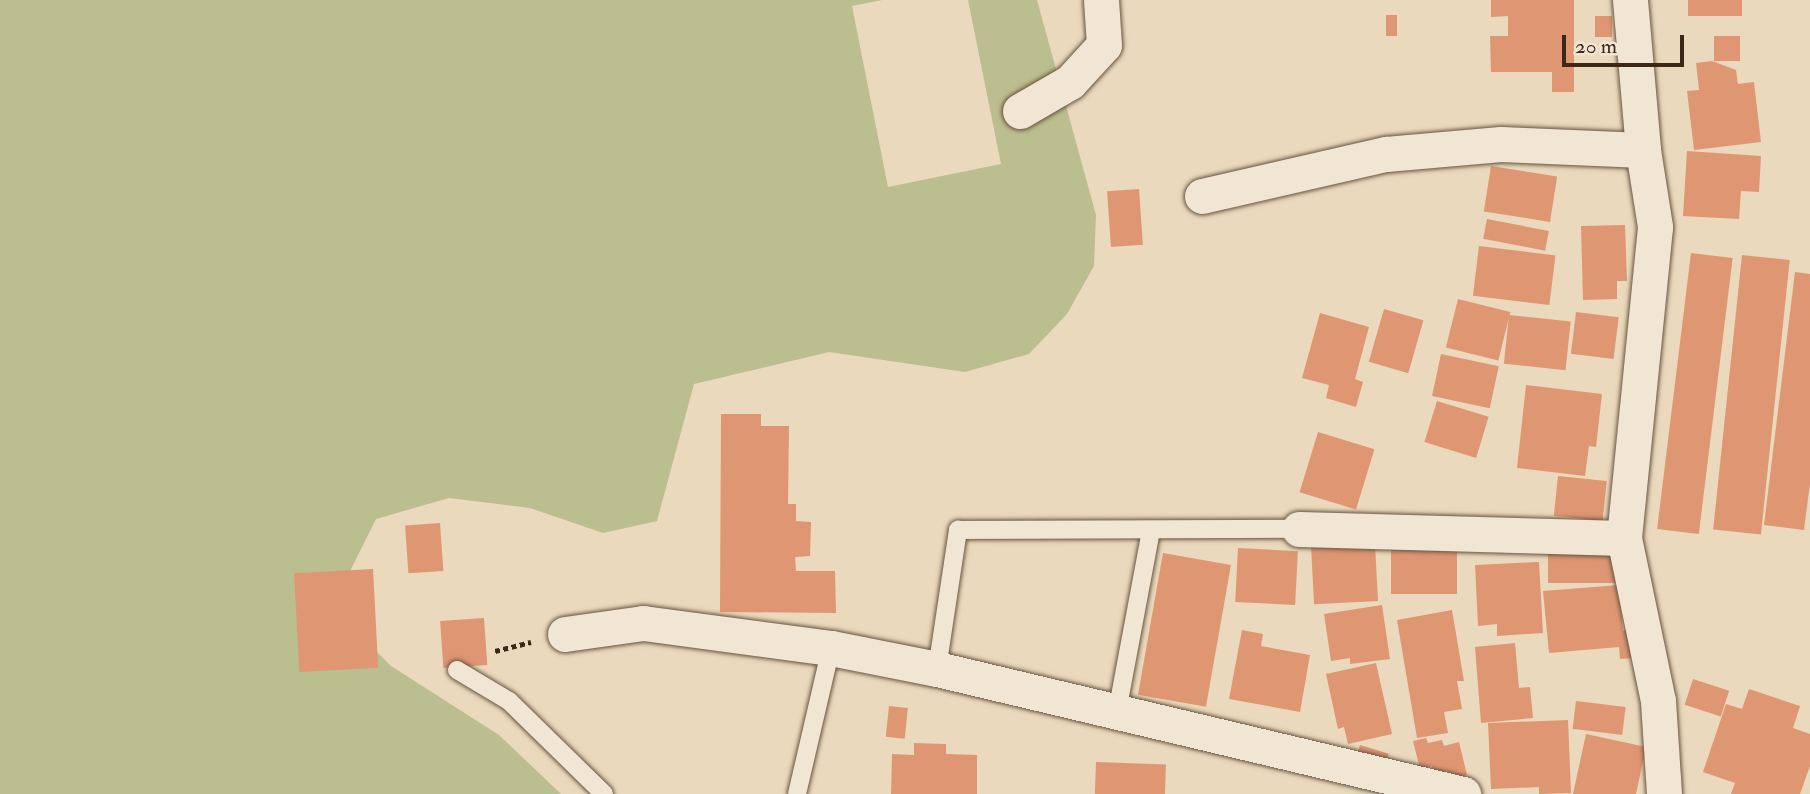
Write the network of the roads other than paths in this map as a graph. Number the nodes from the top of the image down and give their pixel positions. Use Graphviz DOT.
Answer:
graph roads {
  1 [pos="1101,0"];
  2 [pos="1630,0"];
  3 [pos="1020,111"];
  4 [pos="1643,150"];
  5 [pos="1202,196"];
  6 [pos="1299,529"];
  7 [pos="1151,530"];
  8 [pos="1624,538"];
  9 [pos="565,634"];
  10 [pos="831,649"];
  11 [pos="937,669"];
  12 [pos="457,670"];
  13 [pos="1117,712"];
  14 [pos="604,794"];
  15 [pos="797,794"];
  16 [pos="1463,794"];
  17 [pos="1664,794"];
  1 -- 3 [label="street"];
  2 -- 4 [label="street"];
  4 -- 5 [label="street"];
  4 -- 8 [label="street"];
  6 -- 7 [label="lane"];
  6 -- 8 [label="street"];
  7 -- 11 [label="lane"];
  7 -- 13 [label="lane"];
  8 -- 17 [label="street"];
  9 -- 10 [label="street"];
  10 -- 11 [label="street"];
  10 -- 15 [label="lane"];
  11 -- 13 [label="street"];
  12 -- 14 [label="lane"];
  13 -- 16 [label="street"];
}
